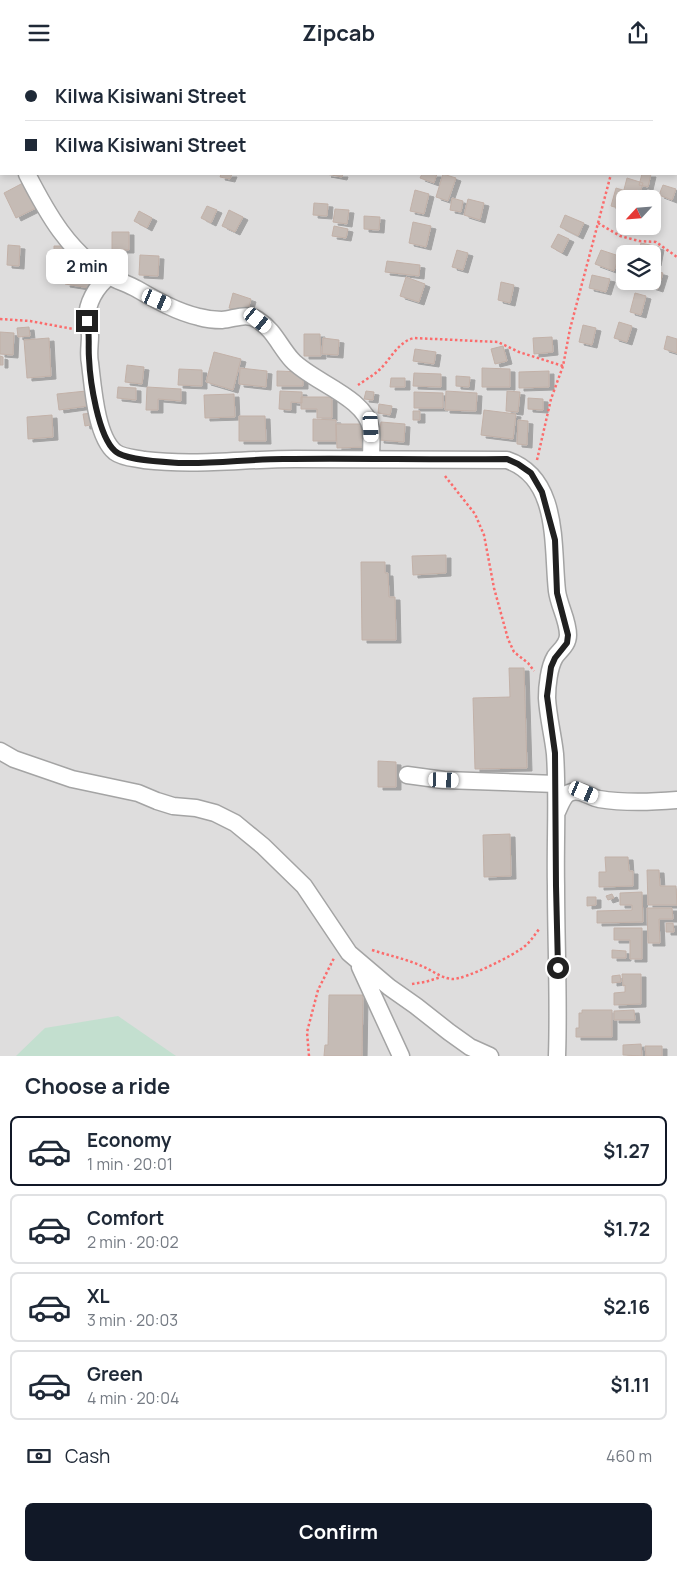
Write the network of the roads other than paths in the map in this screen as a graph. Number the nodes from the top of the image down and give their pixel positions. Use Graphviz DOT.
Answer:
graph roads {
  1 [pos="28,175"];
  2 [pos="110,276"];
  3 [pos="371,459"];
  4 [pos="0,751"];
  5 [pos="407,775"];
  6 [pos="563,789"];
  7 [pos="677,800"];
  8 [pos="357,960"];
  9 [pos="401,1056"];
  10 [pos="490,1056"];
  11 [pos="557,1056"];
  1 -- 2 [label="street"];
  2 -- 3 [label="street"];
  2 -- 3 [label="street"];
  3 -- 6 [label="street"];
  4 -- 8 [label="street"];
  5 -- 6 [label="street"];
  6 -- 7 [label="street"];
  6 -- 11 [label="street"];
  8 -- 9 [label="street"];
  8 -- 10 [label="street"];
}
